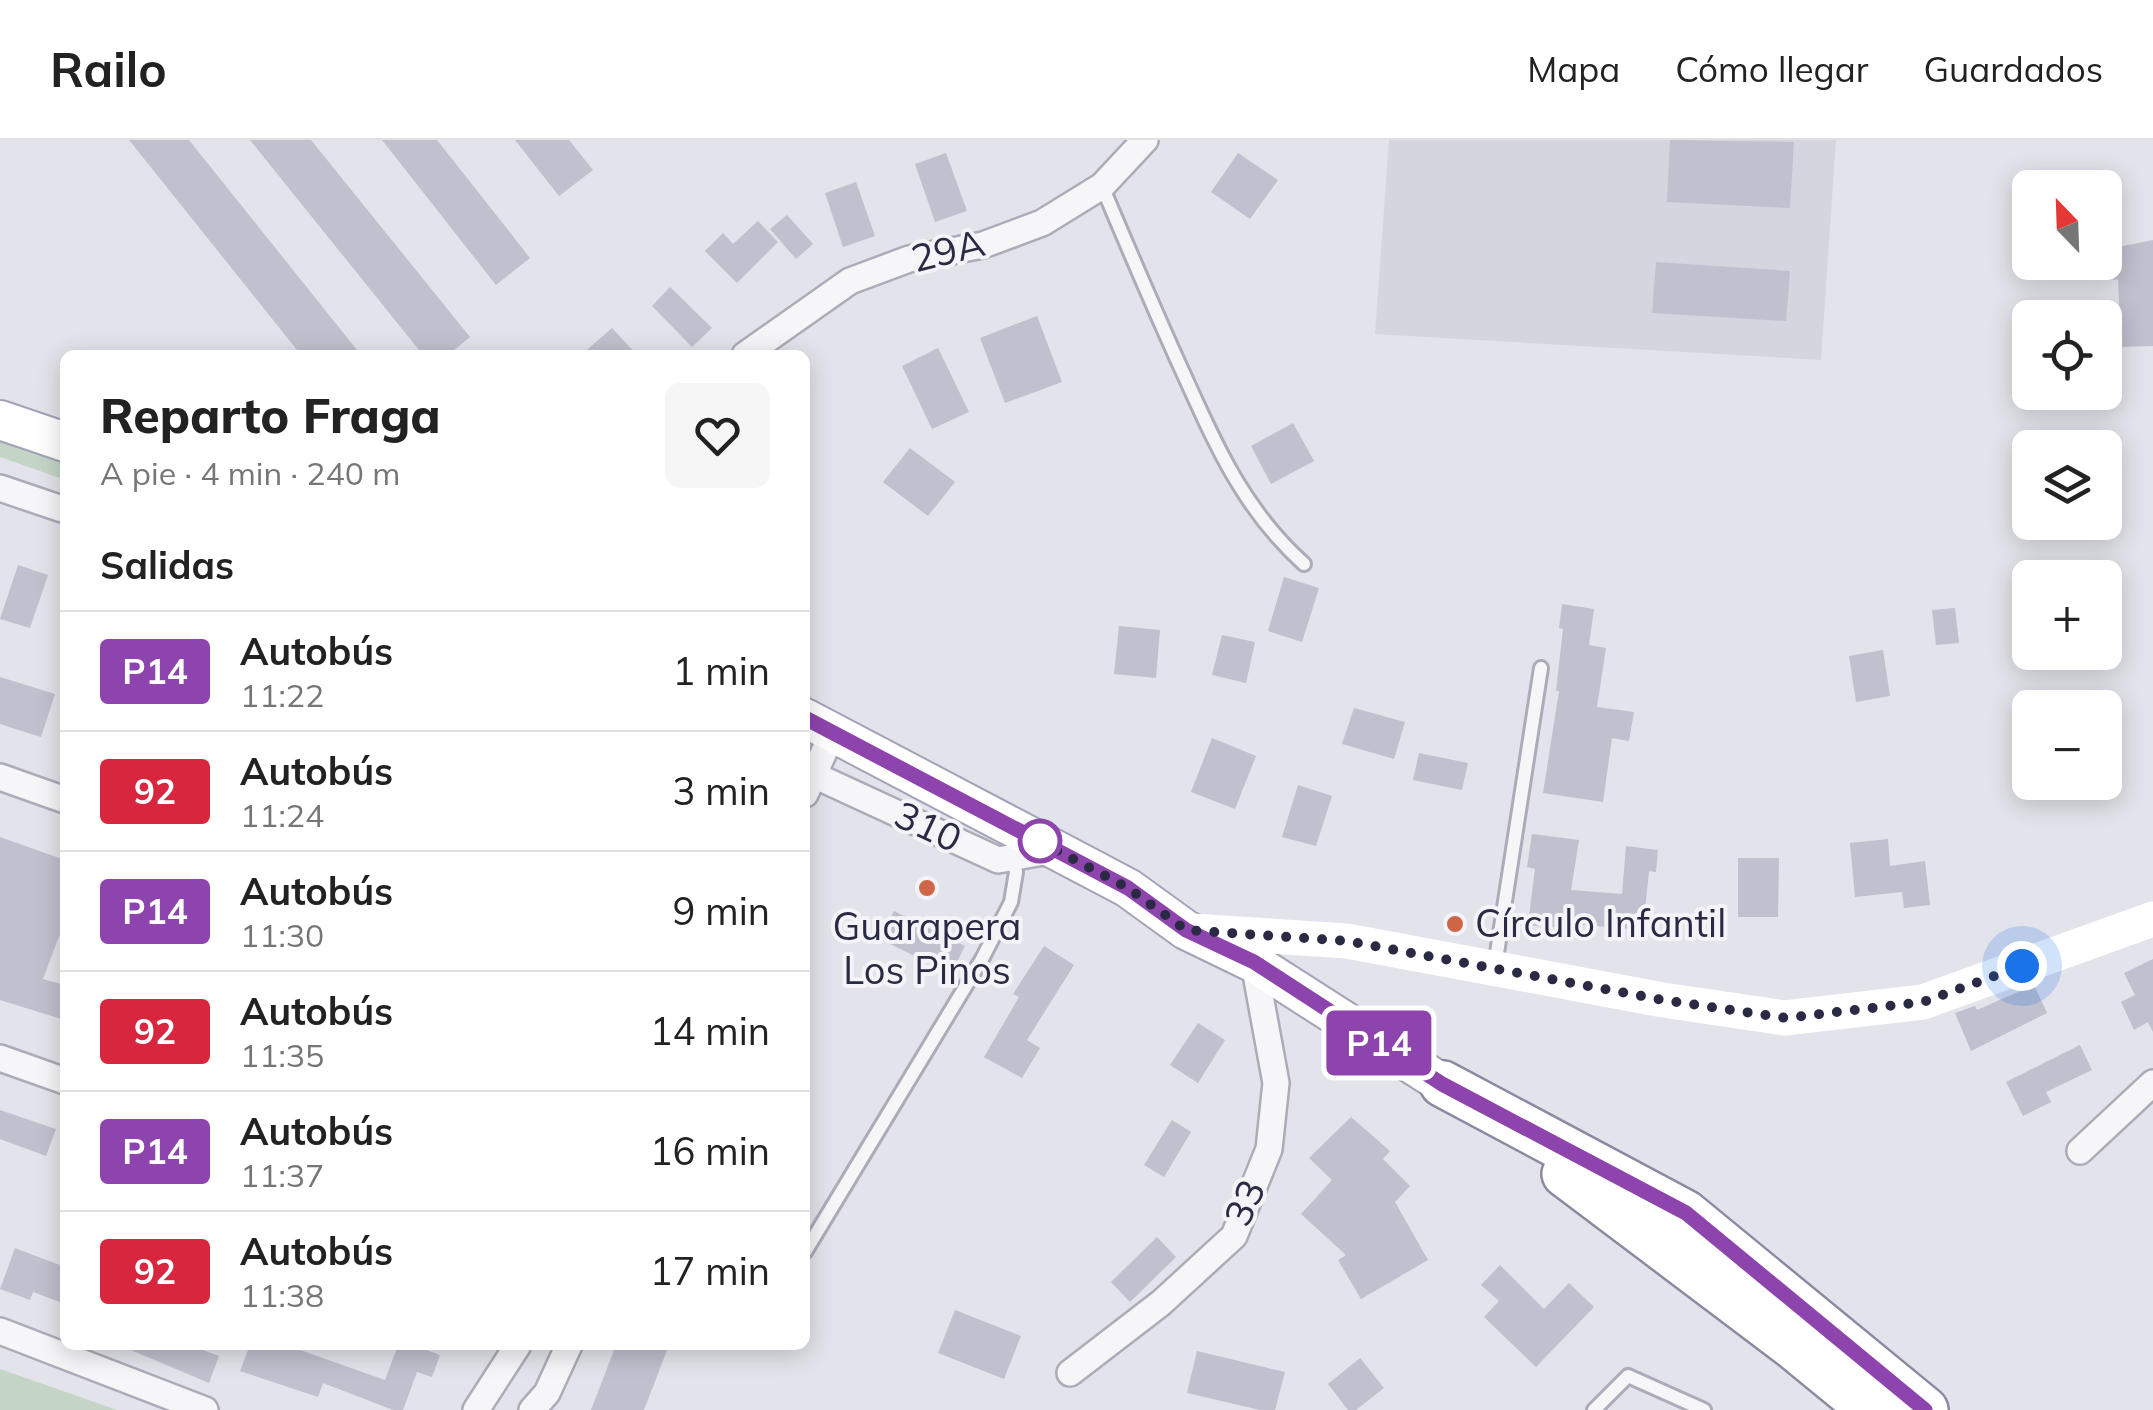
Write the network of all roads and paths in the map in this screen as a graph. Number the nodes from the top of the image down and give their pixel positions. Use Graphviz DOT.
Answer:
graph roads {
  1 [pos="1145,140"];
  2 [pos="1102,186"];
  3 [pos="752,350"];
  4 [pos="0,420"];
  5 [pos="60,440"];
  6 [pos="0,488"];
  7 [pos="60,508"];
  8 [pos="1304,564"];
  9 [pos="1541,668"];
  10 [pos="819,725"];
  11 [pos="810,769"];
  12 [pos="0,777"];
  13 [pos="810,780"];
  14 [pos="60,798"];
  15 [pos="1056,850"];
  16 [pos="1012,856"];
  17 [pos="2153,918"];
  18 [pos="1186,930"];
  19 [pos="1254,962"];
  20 [pos="1495,968"];
  21 [pos="0,1058"];
  22 [pos="60,1079"];
  23 [pos="2153,1083"];
  24 [pos="1442,1084"];
  25 [pos="2080,1151"];
  26 [pos="810,1244"];
  27 [pos="0,1331"];
  28 [pos="1793,1346"];
  29 [pos="515,1350"];
  30 [pos="567,1350"];
  31 [pos="1070,1373"];
  32 [pos="205,1410"];
  33 [pos="476,1410"];
  34 [pos="532,1410"];
  35 [pos="1594,1410"];
  36 [pos="1704,1410"];
  37 [pos="1846,1410"];
  38 [pos="1871,1410"];
  39 [pos="1925,1410"];
  1 -- 2 [label="street, 29A"];
  2 -- 3 [label="street, 29A"];
  2 -- 8 [label="lane"];
  4 -- 5 [label="main road"];
  6 -- 7 [label="street"];
  9 -- 20 [label="lane"];
  10 -- 11 [label="street"];
  10 -- 15 [label="main road"];
  12 -- 14 [label="street"];
  13 -- 16 [label="street, 310"];
  15 -- 16 [label="street, 310"];
  15 -- 18 [label="main road"];
  16 -- 26 [label="lane"];
  17 -- 20 [label="street"];
  18 -- 19 [label="main road"];
  18 -- 20 [label="street"];
  19 -- 24 [label="main road"];
  19 -- 31 [label="street, 33"];
  21 -- 22 [label="street"];
  23 -- 25 [label="street"];
  24 -- 28 [label="highway"];
  24 -- 39 [label="highway"];
  27 -- 32 [label="street"];
  28 -- 37 [label="highway"];
  28 -- 38 [label="highway"];
  29 -- 33 [label="street"];
  30 -- 34 [label="street"];
  35 -- 36 [label="lane"];
}
